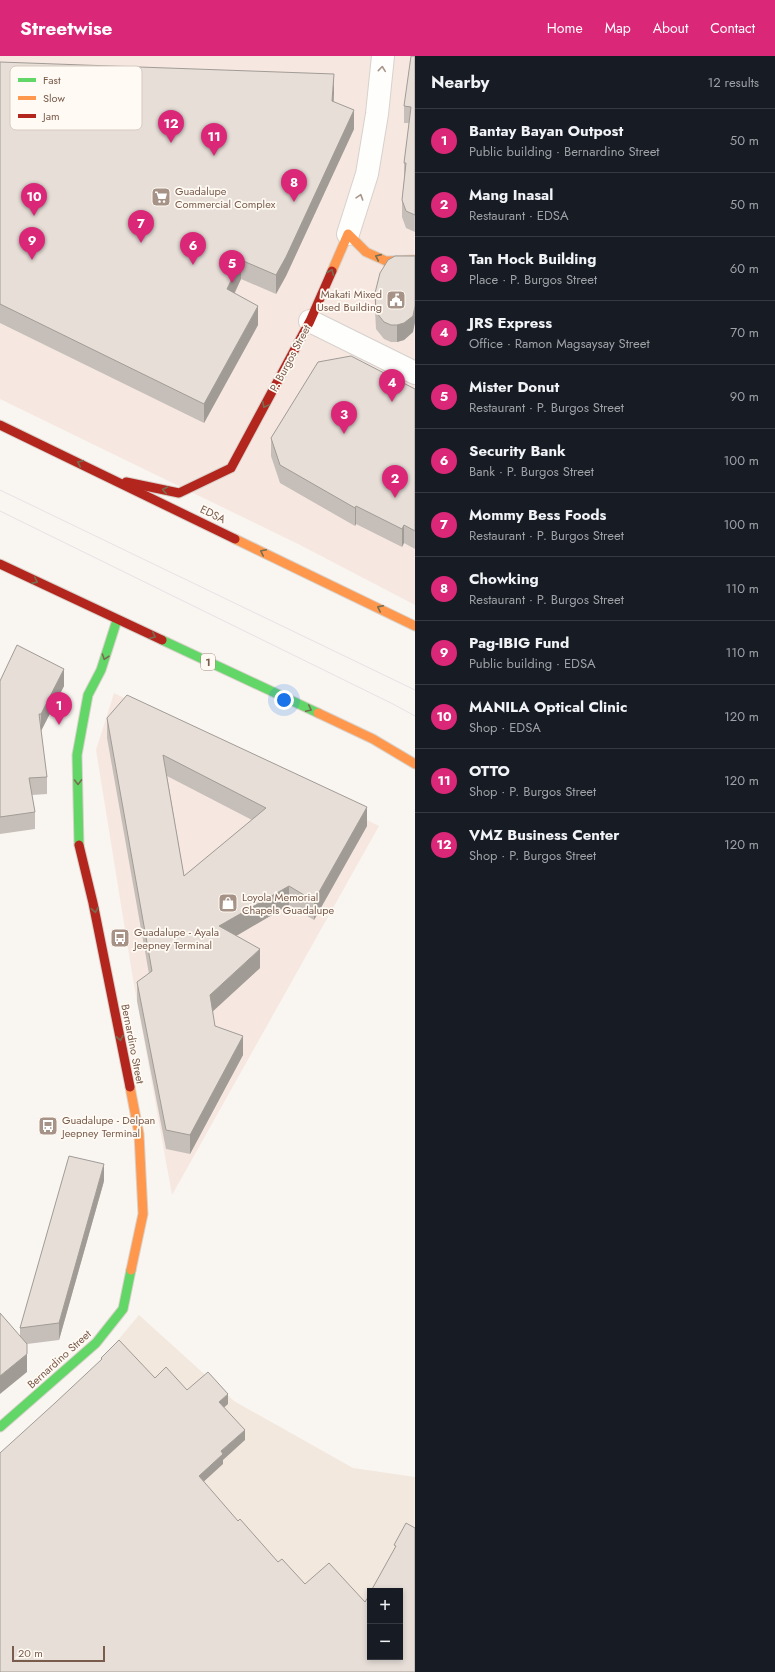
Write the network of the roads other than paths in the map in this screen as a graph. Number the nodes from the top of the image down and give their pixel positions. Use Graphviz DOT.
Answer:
graph roads {
  1 [pos="383,56"];
  2 [pos="348,234"];
  3 [pos="415,260"];
  4 [pos="310,321"];
  5 [pos="414,372"];
  6 [pos="0,425"];
  7 [pos="115,479"];
  8 [pos="0,564"];
  9 [pos="117,620"];
  10 [pos="415,626"];
  11 [pos="415,764"];
  12 [pos="0,1427"];
  2 -- 1 [label="street, P. Burgos Street, one-way"];
  3 -- 2 [label="main road, one-way"];
  4 -- 2 [label="main road, P. Burgos Street, one-way"];
  4 -- 5 [label="street"];
  4 -- 7 [label="main road, P. Burgos Street, one-way"];
  7 -- 6 [label="main road, EDSA, one-way"];
  10 -- 7 [label="main road, EDSA, one-way"];
  8 -- 9 [label="main road, 1, one-way"];
  9 -- 11 [label="main road, 1, one-way"];
  9 -- 12 [label="main road, Bernardino Street, one-way"];
}
